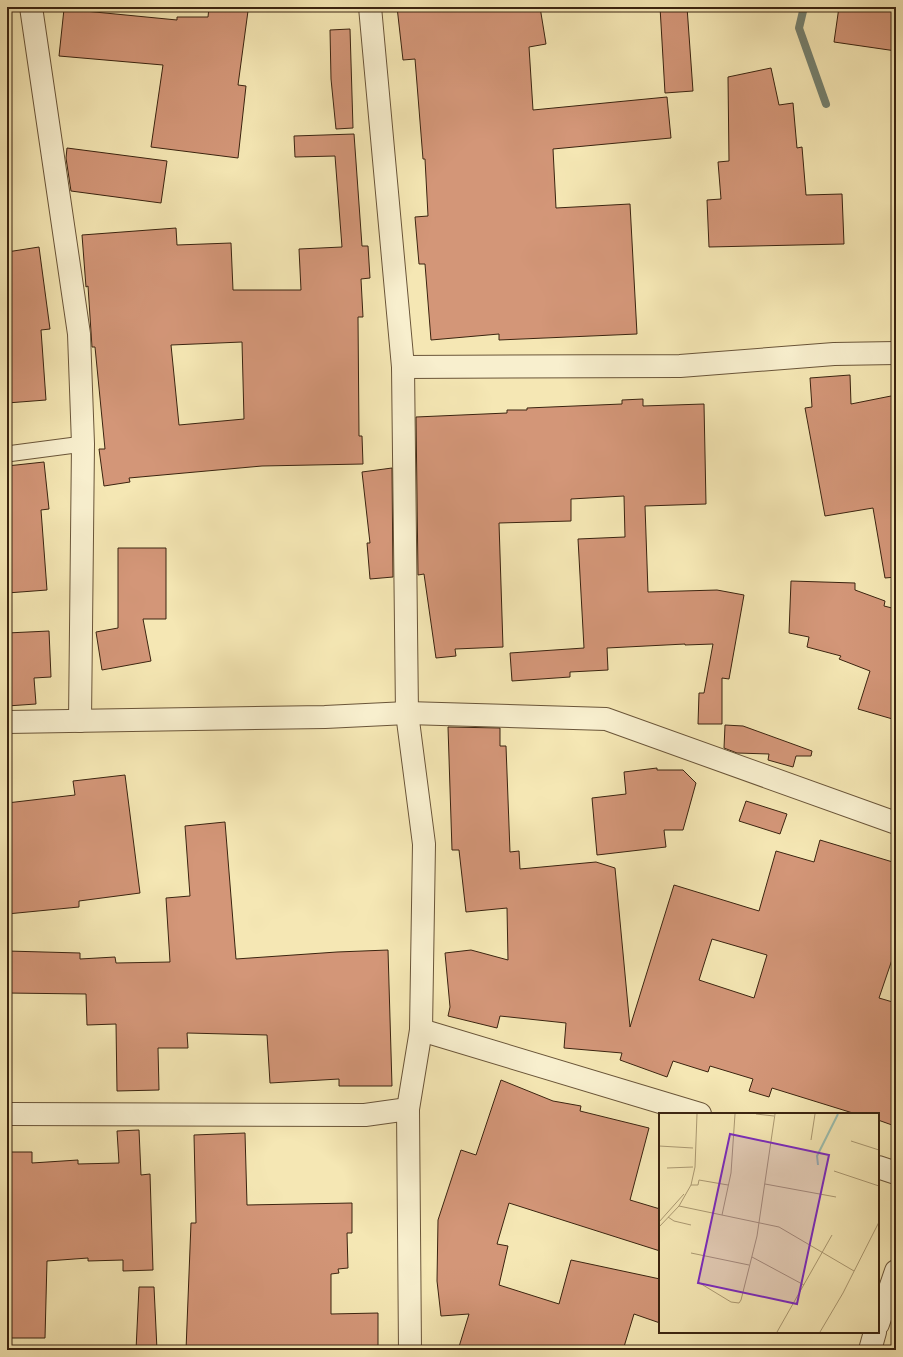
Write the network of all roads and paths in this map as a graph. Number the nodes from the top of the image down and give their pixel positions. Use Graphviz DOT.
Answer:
graph roads {
  1 [pos="31,7"];
  2 [pos="370,7"];
  3 [pos="896,353"];
  4 [pos="403,367"];
  5 [pos="83,444"];
  6 [pos="7,454"];
  7 [pos="407,713"];
  8 [pos="80,721"];
  9 [pos="7,722"];
  10 [pos="896,823"];
  11 [pos="421,1030"];
  12 [pos="408,1109"];
  13 [pos="697,1113"];
  14 [pos="7,1114"];
  15 [pos="879,1167"];
  16 [pos="896,1173"];
  17 [pos="896,1271"];
  18 [pos="879,1321"];
  19 [pos="875,1333"];
  20 [pos="410,1350"];
  21 [pos="870,1350"];
  1 -- 5 [label="street"];
  2 -- 4 [label="street"];
  3 -- 4 [label="street"];
  4 -- 7 [label="street"];
  5 -- 6 [label="lane"];
  5 -- 8 [label="street"];
  7 -- 8 [label="street"];
  7 -- 10 [label="street"];
  7 -- 11 [label="street"];
  8 -- 9 [label="street"];
  11 -- 12 [label="street"];
  11 -- 13 [label="street"];
  12 -- 14 [label="street"];
  12 -- 20 [label="street"];
  15 -- 16 [label="street"];
  17 -- 18 [label="street"];
  19 -- 21 [label="street"];
}
